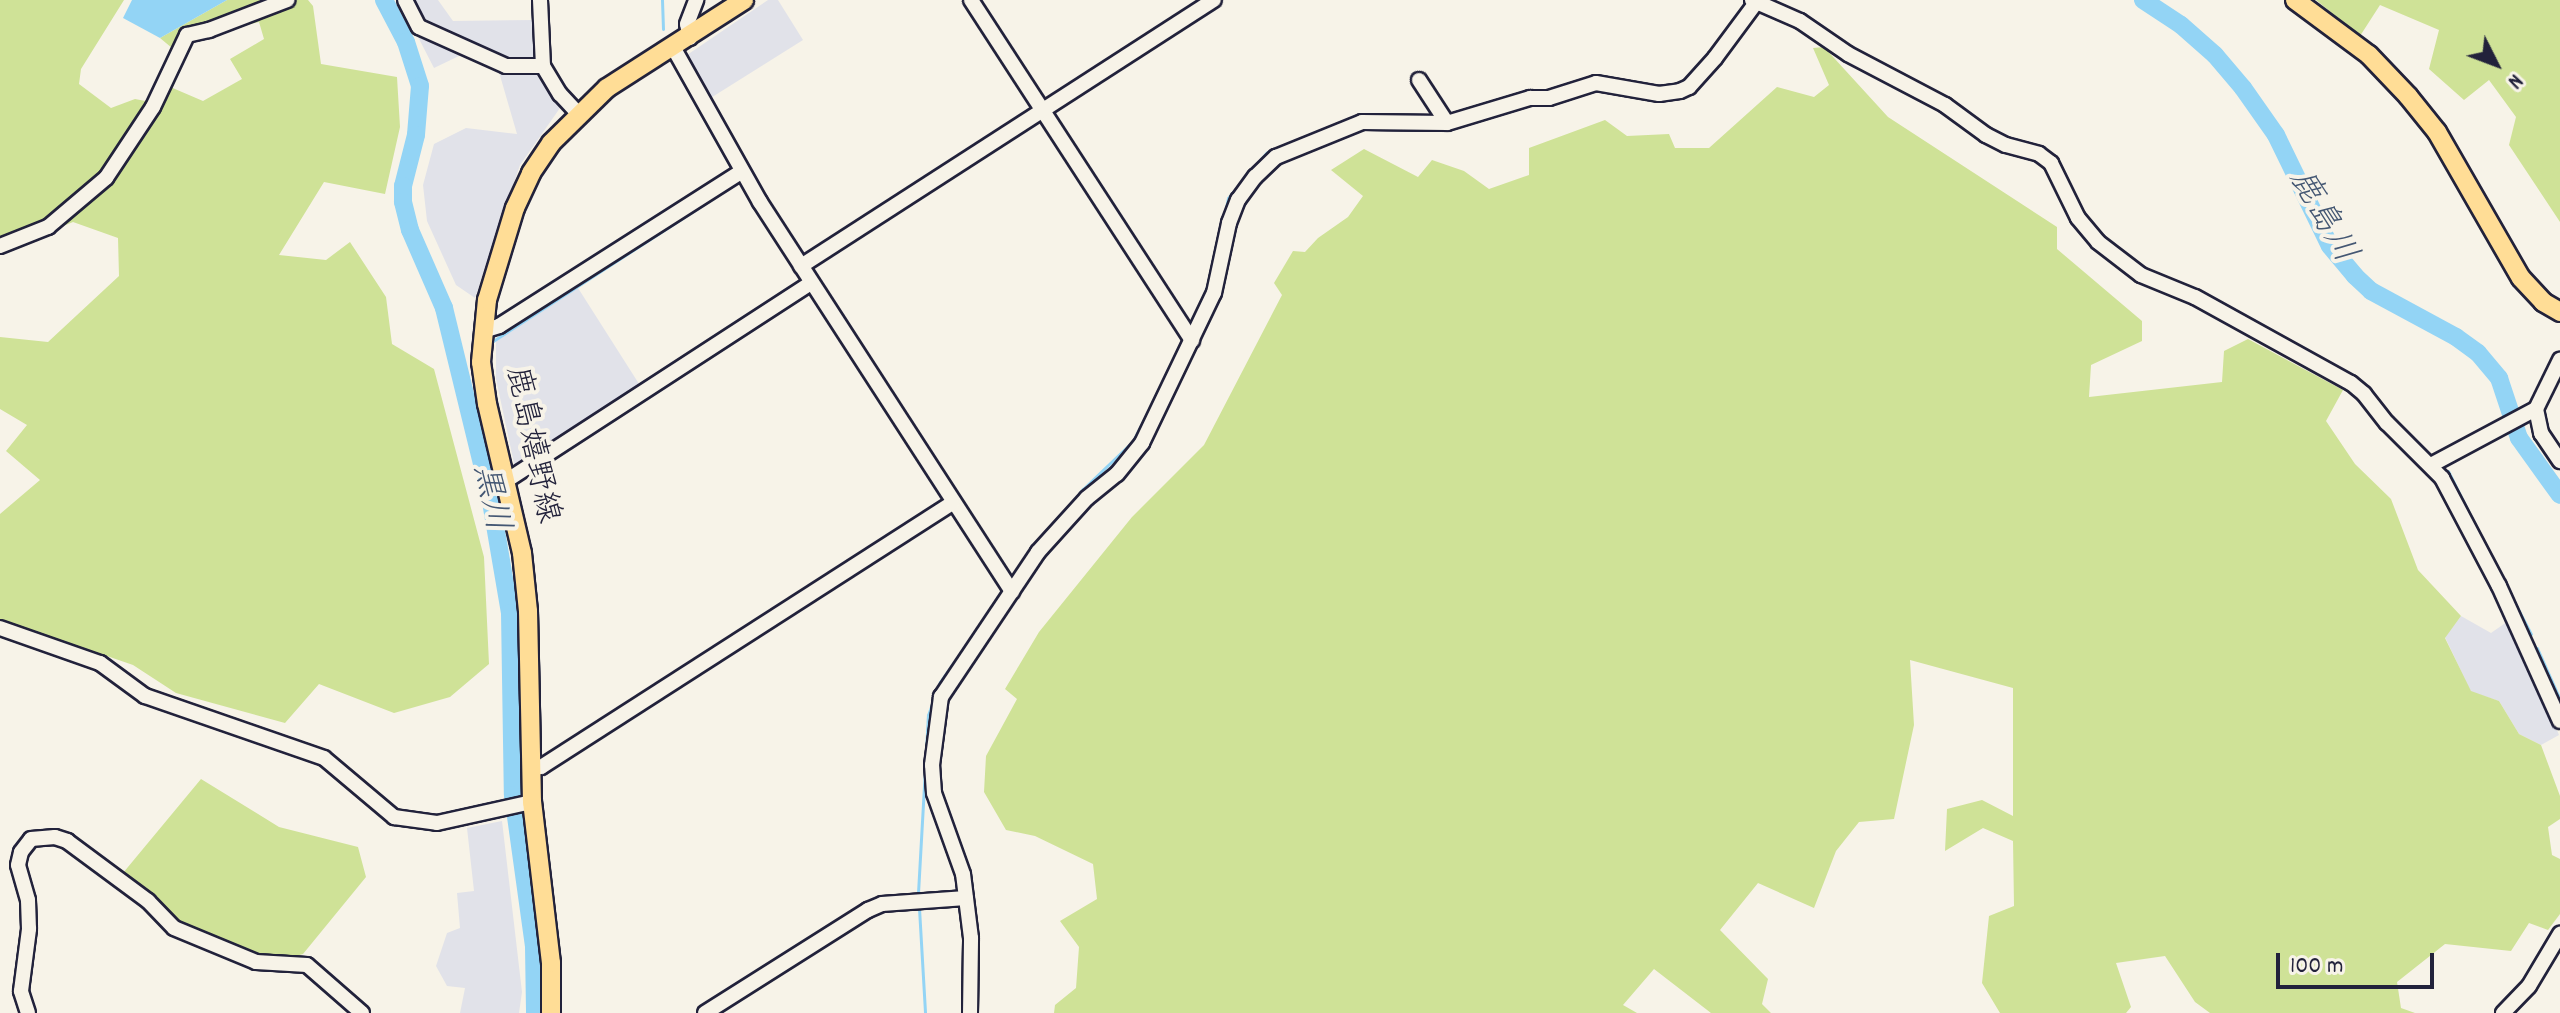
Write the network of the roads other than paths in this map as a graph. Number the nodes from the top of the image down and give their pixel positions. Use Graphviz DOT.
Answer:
graph roads {
  1 [pos="287,0"];
  2 [pos="405,0"];
  3 [pos="540,0"];
  4 [pos="696,0"];
  5 [pos="744,0"];
  6 [pos="971,0"];
  7 [pos="1214,0"];
  8 [pos="1756,0"];
  9 [pos="2295,0"];
  10 [pos="682,42"];
  11 [pos="543,66"];
  12 [pos="1419,80"];
  13 [pos="1041,110"];
  14 [pos="578,113"];
  15 [pos="1447,123"];
  16 [pos="742,171"];
  17 [pos="0,246"];
  18 [pos="801,266"];
  19 [pos="811,283"];
  20 [pos="2560,312"];
  21 [pos="483,331"];
  22 [pos="1192,340"];
  23 [pos="2560,360"];
  24 [pos="2534,410"];
  25 [pos="2560,461"];
  26 [pos="2431,465"];
  27 [pos="506,481"];
  28 [pos="952,503"];
  29 [pos="1012,592"];
  30 [pos="0,628"];
  31 [pos="2560,721"];
  32 [pos="532,767"];
  33 [pos="532,802"];
  34 [pos="966,898"];
  35 [pos="2560,934"];
  36 [pos="28,1013"];
  37 [pos="362,1013"];
  38 [pos="551,1013"];
  39 [pos="705,1013"];
  40 [pos="970,1013"];
  41 [pos="2503,1013"];
  1 -- 17 [label="street"];
  2 -- 11 [label="street"];
  3 -- 11 [label="street"];
  4 -- 10 [label="street"];
  5 -- 10 [label="main road, 鹿島嬉野線"];
  6 -- 13 [label="street"];
  7 -- 13 [label="street"];
  8 -- 15 [label="street"];
  8 -- 26 [label="street"];
  9 -- 20 [label="main road"];
  10 -- 14 [label="main road, 鹿島嬉野線"];
  10 -- 16 [label="street"];
  11 -- 14 [label="street"];
  12 -- 15 [label="street"];
  13 -- 18 [label="street"];
  13 -- 22 [label="street"];
  14 -- 21 [label="main road, 鹿島嬉野線"];
  15 -- 22 [label="street"];
  16 -- 18 [label="street"];
  16 -- 21 [label="street"];
  18 -- 19 [label="street"];
  19 -- 27 [label="street"];
  19 -- 28 [label="street"];
  21 -- 27 [label="main road, 鹿島嬉野線"];
  22 -- 29 [label="street"];
  23 -- 24 [label="street"];
  24 -- 25 [label="street"];
  24 -- 26 [label="street"];
  26 -- 31 [label="street"];
  27 -- 32 [label="main road, 鹿島嬉野線"];
  28 -- 29 [label="street"];
  28 -- 32 [label="street"];
  29 -- 34 [label="street"];
  30 -- 33 [label="street"];
  32 -- 33 [label="main road, 鹿島嬉野線"];
  33 -- 38 [label="main road, 鹿島嬉野線"];
  34 -- 39 [label="street"];
  34 -- 40 [label="street"];
  35 -- 41 [label="street"];
  36 -- 37 [label="street"];
}
